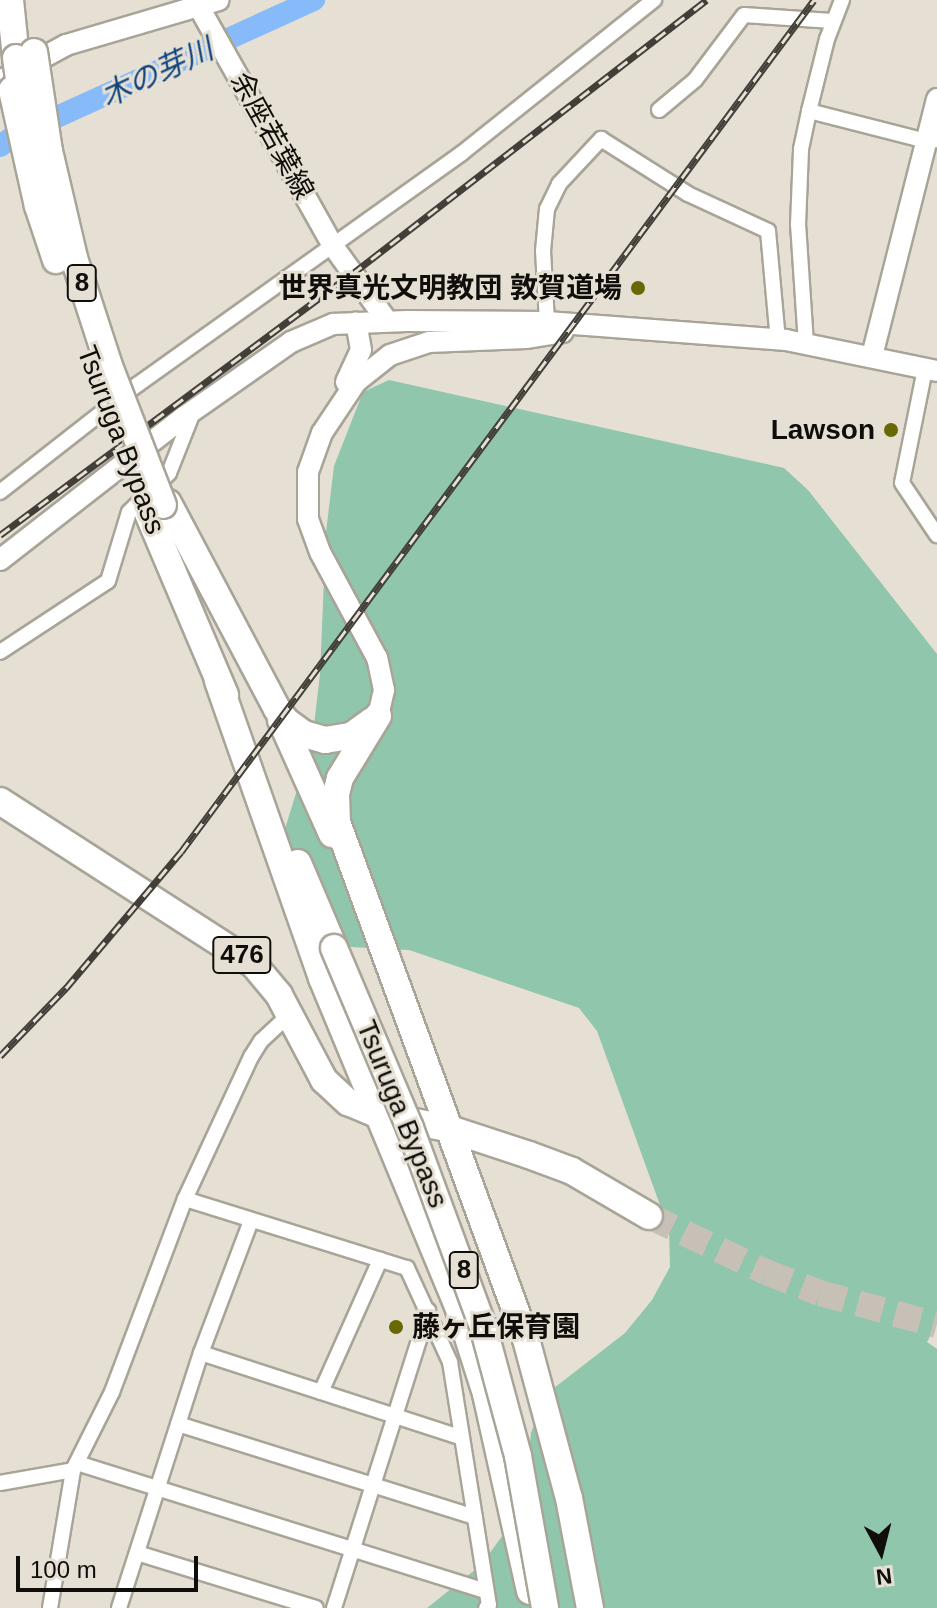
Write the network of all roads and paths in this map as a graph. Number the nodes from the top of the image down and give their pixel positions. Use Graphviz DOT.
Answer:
graph roads {
  1 [pos="10,0"];
  2 [pos="28,0"];
  3 [pos="654,0"];
  4 [pos="842,0"];
  5 [pos="206,8"];
  6 [pos="832,21"];
  7 [pos="0,33"];
  8 [pos="14,62"];
  9 [pos="937,99"];
  10 [pos="659,110"];
  11 [pos="809,111"];
  12 [pos="932,140"];
  13 [pos="333,246"];
  14 [pos="387,321"];
  15 [pos="356,322"];
  16 [pos="547,322"];
  17 [pos="599,326"];
  18 [pos="778,340"];
  19 [pos="806,344"];
  20 [pos="872,356"];
  21 [pos="931,370"];
  22 [pos="195,410"];
  23 [pos="332,414"];
  24 [pos="0,492"];
  25 [pos="159,506"];
  26 [pos="937,535"];
  27 [pos="0,560"];
  28 [pos="0,652"];
  29 [pos="218,681"];
  30 [pos="277,709"];
  31 [pos="378,716"];
  32 [pos="0,801"];
  33 [pos="297,860"];
  34 [pos="376,932"];
  35 [pos="289,1015"];
  36 [pos="378,1115"];
  37 [pos="447,1128"];
  38 [pos="185,1199"];
  39 [pos="649,1216"];
  40 [pos="251,1221"];
  41 [pos="380,1260"];
  42 [pos="428,1311"];
  43 [pos="201,1353"];
  44 [pos="321,1392"];
  45 [pos="395,1416"];
  46 [pos="178,1424"];
  47 [pos="462,1438"];
  48 [pos="75,1466"];
  49 [pos="0,1483"];
  50 [pos="373,1485"];
  51 [pos="157,1488"];
  52 [pos="475,1517"];
  53 [pos="353,1549"];
  54 [pos="137,1553"];
  55 [pos="486,1591"];
  56 [pos="50,1608"];
  57 [pos="119,1608"];
  58 [pos="316,1608"];
  59 [pos="334,1608"];
  60 [pos="486,1608"];
  61 [pos="533,1608"];
  62 [pos="545,1608"];
  63 [pos="590,1608"];
  1 -- 8 [label="highway, Tsuruga Bypass / 8"];
  2 -- 8 [label="highway, Tsuruga Bypass / 8"];
  3 -- 13 [label="street"];
  4 -- 6 [label="street"];
  5 -- 8 [label="main road, 余座若葉線"];
  5 -- 13 [label="main road, 余座若葉線"];
  6 -- 10 [label="street"];
  6 -- 11 [label="street"];
  7 -- 8 [label="highway"];
  8 -- 25 [label="highway, Tsuruga Bypass / 8, bridge"];
  8 -- 25 [label="highway, Tsuruga Bypass / 8, bridge"];
  9 -- 12 [label="main road"];
  11 -- 12 [label="street"];
  11 -- 19 [label="street"];
  12 -- 20 [label="main road"];
  13 -- 14 [label="main road, 余座若葉線"];
  13 -- 24 [label="street"];
  14 -- 15 [label="main road"];
  14 -- 16 [label="main road"];
  15 -- 22 [label="main road"];
  15 -- 23 [label="main road"];
  16 -- 17 [label="main road"];
  16 -- 18 [label="street"];
  17 -- 18 [label="main road"];
  17 -- 23 [label="main road"];
  18 -- 19 [label="main road"];
  19 -- 20 [label="main road"];
  20 -- 21 [label="main road"];
  21 -- 26 [label="street"];
  22 -- 27 [label="main road"];
  22 -- 28 [label="street"];
  23 -- 31 [label="main road"];
  25 -- 29 [label="highway, Tsuruga Bypass / 8"];
  25 -- 30 [label="highway"];
  25 -- 33 [label="highway, Tsuruga Bypass / 8"];
  29 -- 33 [label="highway, Tsuruga Bypass / 8"];
  29 -- 36 [label="highway"];
  30 -- 31 [label="highway"];
  30 -- 34 [label="highway"];
  31 -- 34 [label="highway"];
  32 -- 35 [label="highway, 476"];
  33 -- 62 [label="highway, Tsuruga Bypass / 8, bridge"];
  34 -- 37 [label="highway"];
  35 -- 36 [label="highway, 476"];
  35 -- 38 [label="street"];
  36 -- 37 [label="highway, 476"];
  36 -- 61 [label="highway"];
  37 -- 39 [label="highway, 476"];
  37 -- 63 [label="highway"];
  38 -- 40 [label="street"];
  38 -- 48 [label="street"];
  40 -- 41 [label="street"];
  40 -- 43 [label="street"];
  41 -- 42 [label="street"];
  41 -- 44 [label="street"];
  42 -- 45 [label="street"];
  42 -- 47 [label="street"];
  43 -- 44 [label="street"];
  43 -- 46 [label="street"];
  44 -- 45 [label="street"];
  45 -- 47 [label="street"];
  45 -- 50 [label="street"];
  46 -- 50 [label="street"];
  46 -- 51 [label="street"];
  47 -- 52 [label="street"];
  48 -- 49 [label="street"];
  48 -- 51 [label="street"];
  48 -- 56 [label="street"];
  50 -- 52 [label="street"];
  50 -- 53 [label="street"];
  51 -- 53 [label="street"];
  51 -- 54 [label="street"];
  52 -- 55 [label="street"];
  53 -- 55 [label="street"];
  53 -- 59 [label="street"];
  54 -- 57 [label="street"];
  54 -- 58 [label="street"];
  55 -- 60 [label="street"];
}
